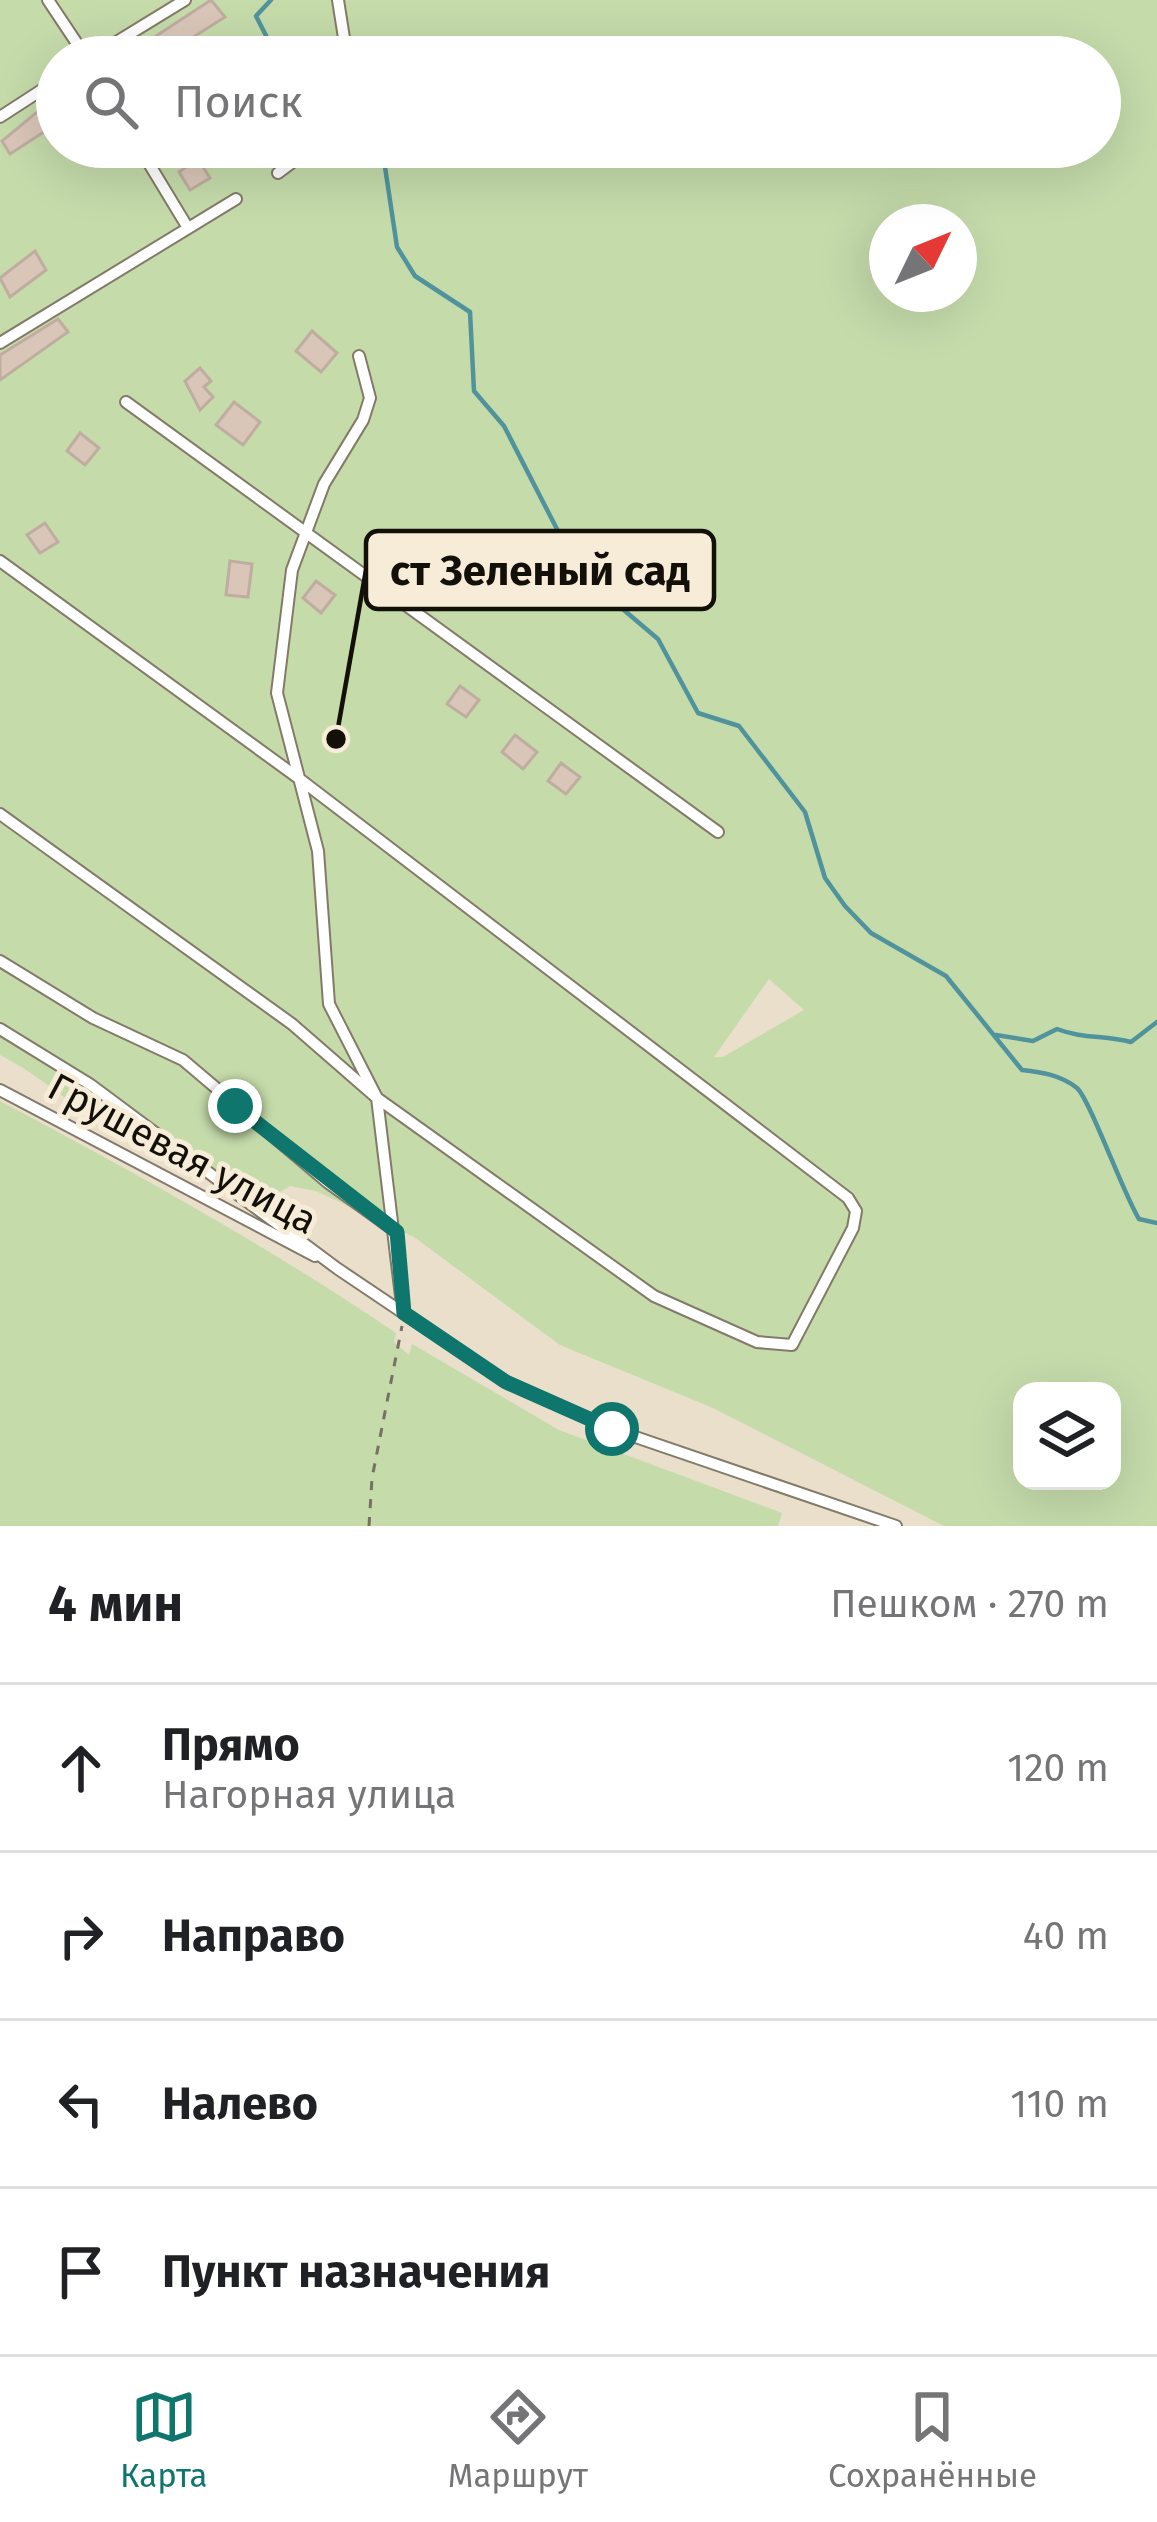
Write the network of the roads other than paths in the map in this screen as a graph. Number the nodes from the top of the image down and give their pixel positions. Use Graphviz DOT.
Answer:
graph roads {
  1 [pos="47,0"];
  2 [pos="180,0"];
  3 [pos="338,0"];
  4 [pos="74,36"];
  5 [pos="123,36"];
  6 [pos="344,36"];
  7 [pos="36,94"];
  8 [pos="0,117"];
  9 [pos="152,168"];
  10 [pos="285,168"];
  11 [pos="278,173"];
  12 [pos="236,200"];
  13 [pos="188,228"];
  14 [pos="0,343"];
  15 [pos="359,356"];
  16 [pos="126,403"];
  17 [pos="307,533"];
  18 [pos="0,561"];
  19 [pos="297,777"];
  20 [pos="0,814"];
  21 [pos="718,832"];
  22 [pos="0,962"];
  23 [pos="0,1029"];
  24 [pos="0,1090"];
  25 [pos="377,1098"];
  26 [pos="397,1232"];
  27 [pos="338,1268"];
  28 [pos="404,1313"];
  29 [pos="896,1526"];
  1 -- 4 [label="street"];
  2 -- 5 [label="street"];
  3 -- 6 [label="street"];
  7 -- 8 [label="street"];
  9 -- 13 [label="street"];
  10 -- 11 [label="street"];
  12 -- 13 [label="street"];
  13 -- 14 [label="street"];
  15 -- 17 [label="street"];
  16 -- 17 [label="street"];
  17 -- 19 [label="street"];
  17 -- 21 [label="street"];
  18 -- 19 [label="street"];
  19 -- 25 [label="street"];
  19 -- 25 [label="street"];
  20 -- 25 [label="street"];
  22 -- 26 [label="street"];
  23 -- 27 [label="street"];
  24 -- 27 [label="street, Грушевая улица"];
  25 -- 26 [label="street"];
  26 -- 28 [label="street"];
  27 -- 28 [label="street"];
  28 -- 29 [label="street"];
}
